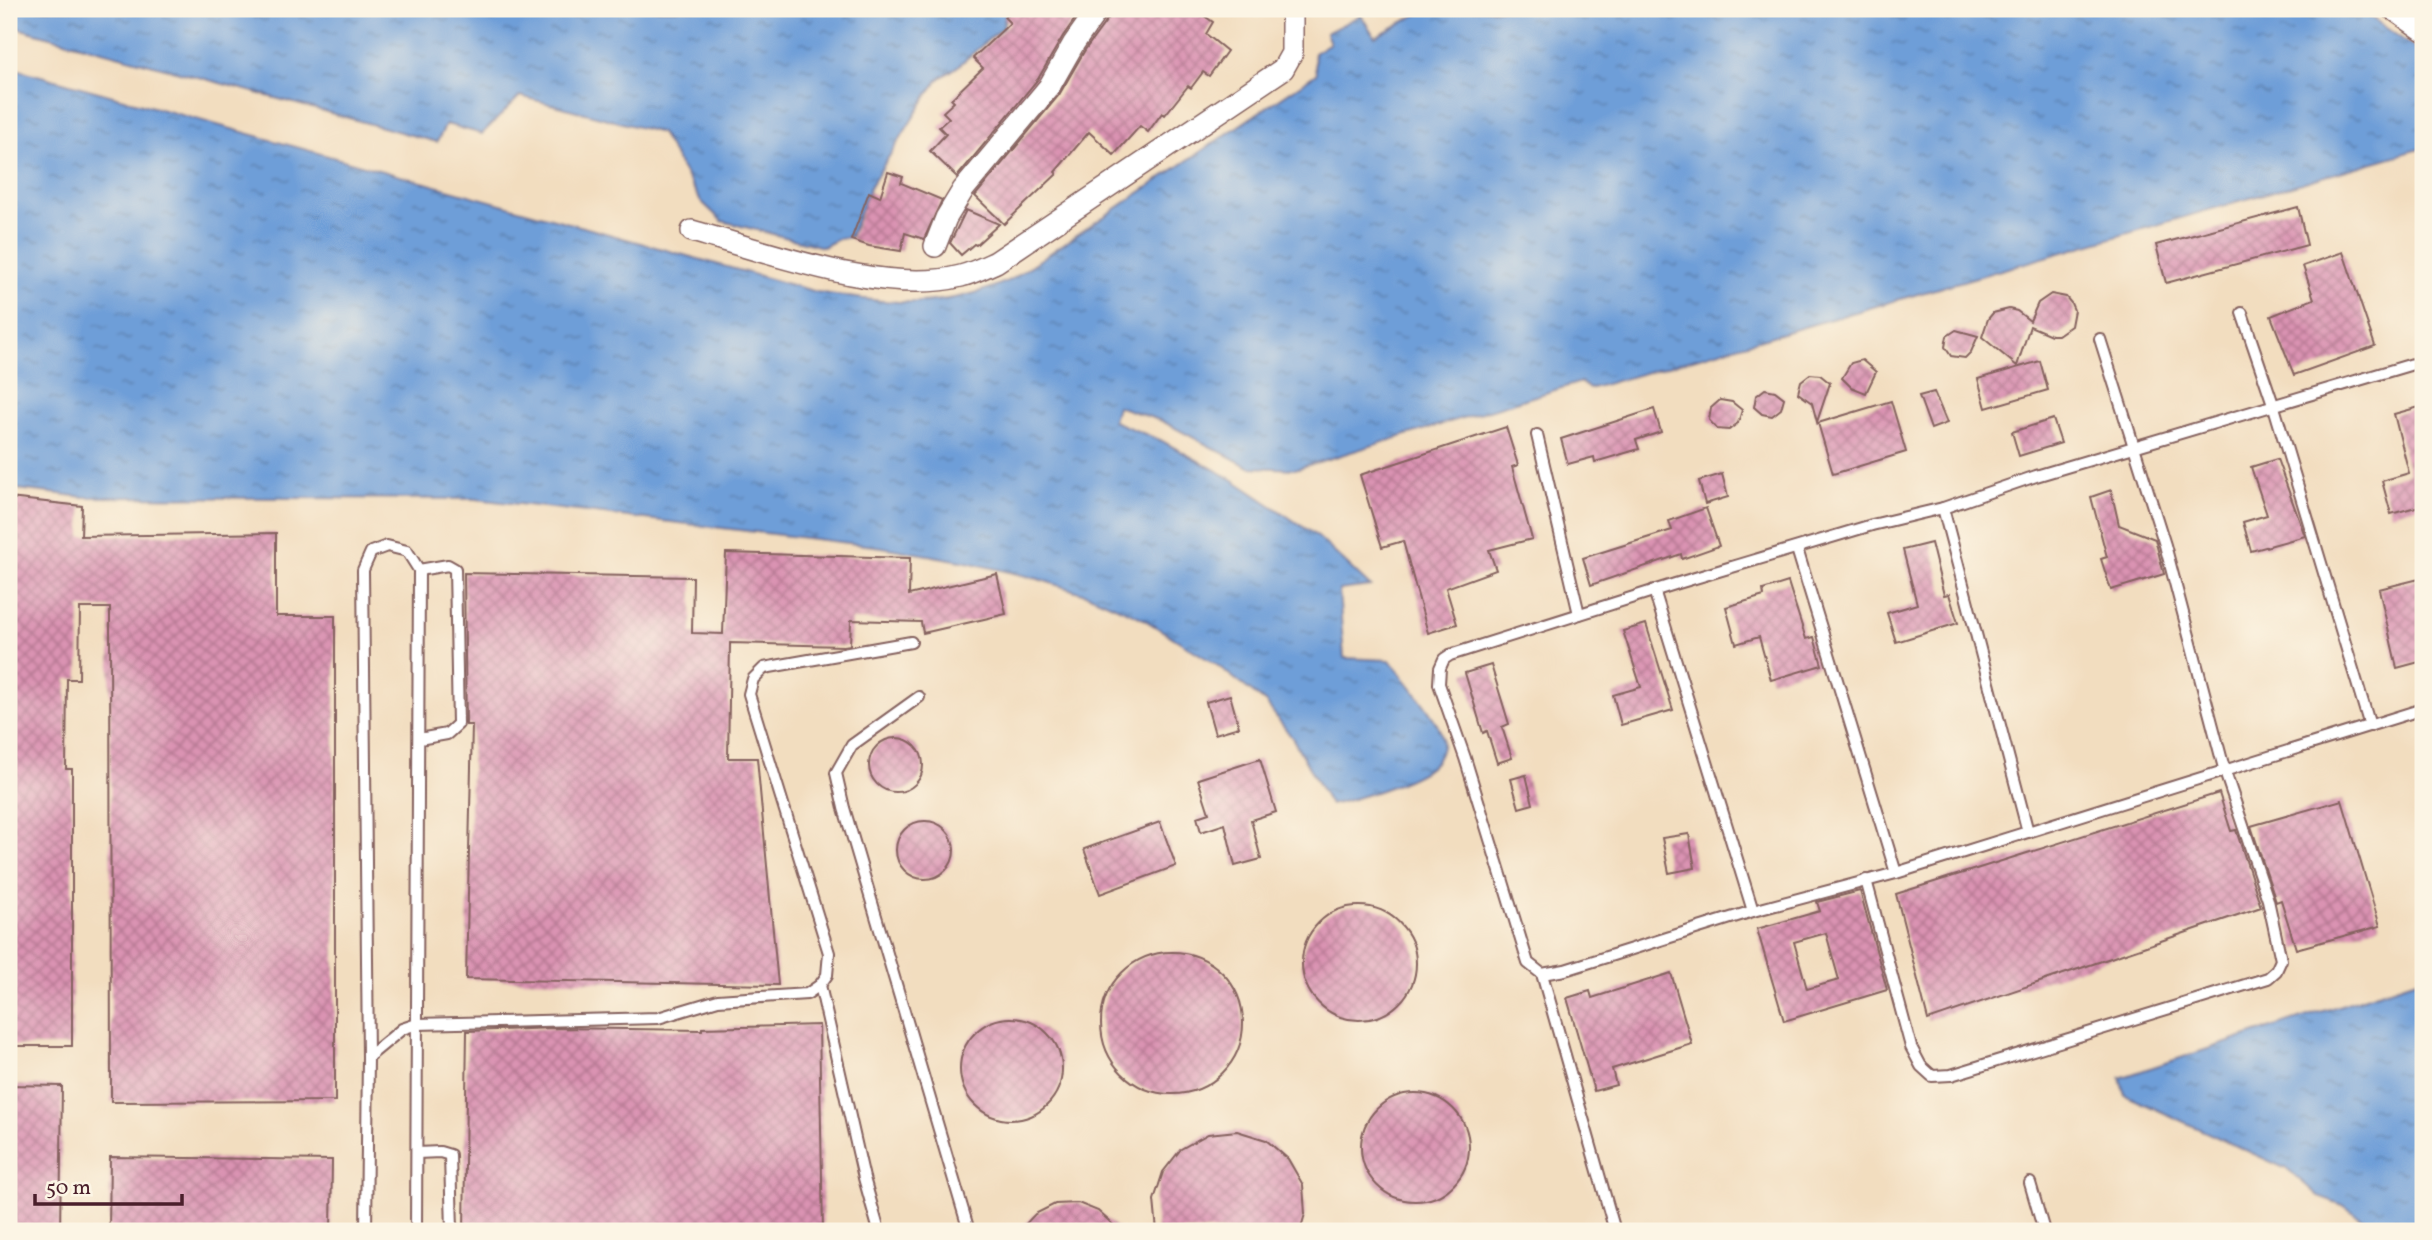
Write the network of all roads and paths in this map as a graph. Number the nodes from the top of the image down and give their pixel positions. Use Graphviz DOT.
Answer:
graph roads {
  1 [pos="1098,9"];
  2 [pos="1292,9"];
  3 [pos="2393,9"];
  4 [pos="2423,30"];
  5 [pos="692,231"];
  6 [pos="935,246"];
  7 [pos="2242,313"];
  8 [pos="2100,339"];
  9 [pos="2423,363"];
  10 [pos="2274,407"];
  11 [pos="1537,435"];
  12 [pos="2135,447"];
  13 [pos="1943,508"];
  14 [pos="1797,549"];
  15 [pos="419,569"];
  16 [pos="1654,590"];
  17 [pos="1579,614"];
  18 [pos="911,642"];
  19 [pos="919,696"];
  20 [pos="2423,709"];
  21 [pos="2370,726"];
  22 [pos="419,738"];
  23 [pos="2225,772"];
  24 [pos="2028,832"];
  25 [pos="1896,873"];
  26 [pos="1866,880"];
  27 [pos="1753,911"];
  28 [pos="1542,974"];
  29 [pos="820,985"];
  30 [pos="417,1024"];
  31 [pos="368,1057"];
  32 [pos="417,1153"];
  33 [pos="2030,1183"];
  34 [pos="366,1231"];
  35 [pos="416,1231"];
  36 [pos="452,1231"];
  37 [pos="879,1231"];
  38 [pos="969,1231"];
  39 [pos="1615,1231"];
  40 [pos="2044,1231"];
  1 -- 6 [label="street"];
  2 -- 5 [label="street"];
  3 -- 4 [label="street"];
  7 -- 10 [label="lane"];
  8 -- 12 [label="lane"];
  9 -- 10 [label="lane"];
  10 -- 12 [label="lane"];
  10 -- 21 [label="lane"];
  11 -- 17 [label="lane"];
  12 -- 13 [label="lane"];
  12 -- 23 [label="lane"];
  13 -- 14 [label="lane"];
  13 -- 24 [label="lane"];
  14 -- 16 [label="lane"];
  14 -- 25 [label="lane"];
  15 -- 22 [label="lane"];
  15 -- 22 [label="lane"];
  15 -- 31 [label="lane"];
  16 -- 17 [label="lane"];
  16 -- 27 [label="lane"];
  17 -- 28 [label="lane"];
  18 -- 29 [label="lane"];
  19 -- 38 [label="lane"];
  20 -- 21 [label="lane"];
  21 -- 23 [label="lane"];
  22 -- 30 [label="lane"];
  23 -- 24 [label="lane"];
  23 -- 26 [label="lane"];
  24 -- 25 [label="lane"];
  25 -- 26 [label="lane"];
  26 -- 27 [label="lane"];
  27 -- 28 [label="lane"];
  28 -- 39 [label="lane"];
  29 -- 30 [label="lane"];
  29 -- 37 [label="lane"];
  30 -- 31 [label="lane"];
  30 -- 32 [label="lane"];
  31 -- 34 [label="lane"];
  32 -- 35 [label="lane"];
  32 -- 36 [label="lane"];
  33 -- 40 [label="lane"];
}
